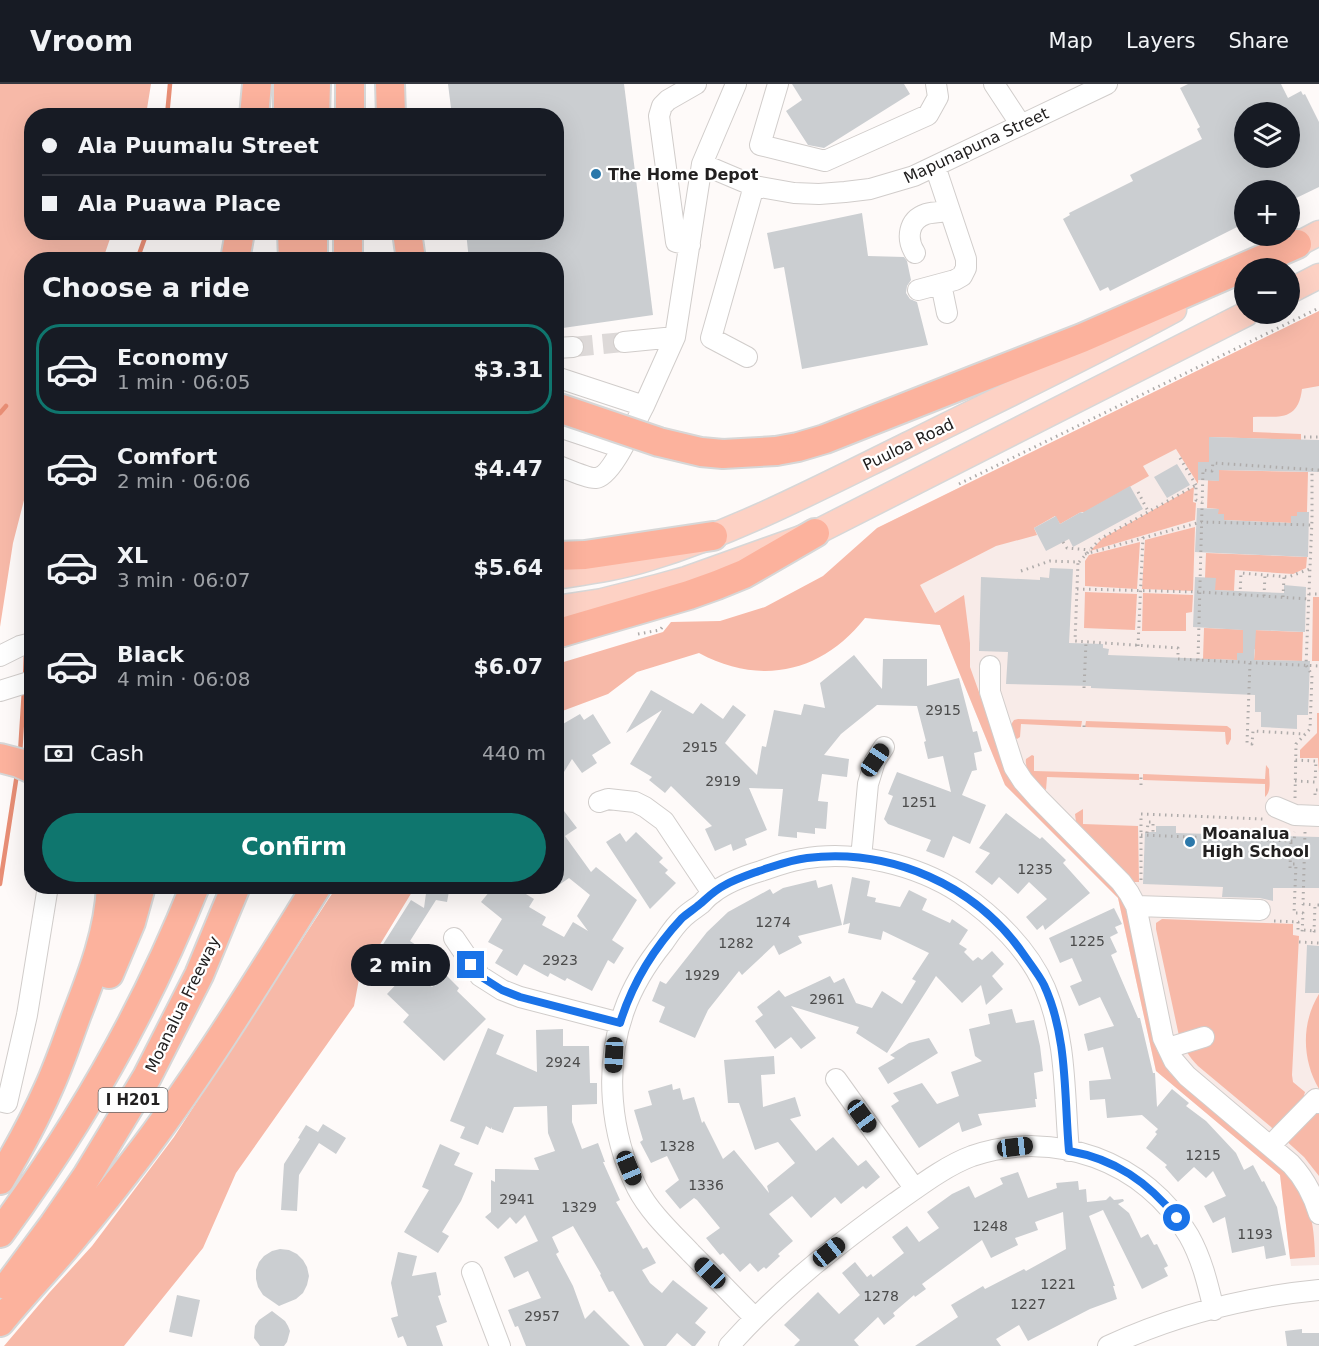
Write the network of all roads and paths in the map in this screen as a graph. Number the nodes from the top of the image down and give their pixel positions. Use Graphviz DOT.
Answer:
graph roads {
  1 [pos="257,84"];
  2 [pos="288,84"];
  3 [pos="316,84"];
  4 [pos="350,84"];
  5 [pos="390,84"];
  6 [pos="696,84"];
  7 [pos="736,84"];
  8 [pos="778,84"];
  9 [pos="936,84"];
  10 [pos="994,84"];
  11 [pos="1102,85"];
  12 [pos="255,108"];
  13 [pos="288,108"];
  14 [pos="315,108"];
  15 [pos="350,108"];
  16 [pos="391,108"];
  17 [pos="1021,125"];
  18 [pos="702,164"];
  19 [pos="935,166"];
  20 [pos="754,186"];
  21 [pos="950,211"];
  22 [pos="1308,238"];
  23 [pos="690,245"];
  24 [pos="915,253"];
  25 [pos="1270,258"];
  26 [pos="1319,276"];
  27 [pos="1234,278"];
  28 [pos="941,284"];
  29 [pos="1300,286"];
  30 [pos="918,290"];
  31 [pos="1319,308"];
  32 [pos="947,313"];
  33 [pos="1234,320"];
  34 [pos="675,337"];
  35 [pos="624,342"];
  36 [pos="747,357"];
  37 [pos="564,379"];
  38 [pos="644,406"];
  39 [pos="564,410"];
  40 [pos="564,429"];
  41 [pos="1304,437"];
  42 [pos="1319,437"];
  43 [pos="622,448"];
  44 [pos="1180,458"];
  45 [pos="564,468"];
  46 [pos="1312,469"];
  47 [pos="1319,470"];
  48 [pos="1196,485"];
  49 [pos="954,486"];
  50 [pos="1137,492"];
  51 [pos="1202,502"];
  52 [pos="1148,511"];
  53 [pos="1312,519"];
  54 [pos="1319,519"];
  55 [pos="1202,522"];
  56 [pos="1312,525"];
  57 [pos="815,533"];
  58 [pos="713,536"];
  59 [pos="1143,537"];
  60 [pos="1063,542"];
  61 [pos="1077,544"];
  62 [pos="1079,549"];
  63 [pos="1090,550"];
  64 [pos="1085,555"];
  65 [pos="564,556"];
  66 [pos="1078,562"];
  67 [pos="1310,568"];
  68 [pos="1021,571"];
  69 [pos="1265,575"];
  70 [pos="564,576"];
  71 [pos="1284,577"];
  72 [pos="1077,589"];
  73 [pos="1140,591"];
  74 [pos="1200,592"];
  75 [pos="1309,594"];
  76 [pos="1319,594"];
  77 [pos="1240,595"];
  78 [pos="1264,596"];
  79 [pos="1283,597"];
  80 [pos="1309,599"];
  81 [pos="564,607"];
  82 [pos="668,621"];
  83 [pos="660,630"];
  84 [pos="564,632"];
  85 [pos="1086,642"];
  86 [pos="24,645"];
  87 [pos="1138,646"];
  88 [pos="0,656"];
  89 [pos="1198,660"];
  90 [pos="1250,663"];
  91 [pos="1306,665"];
  92 [pos="990,666"];
  93 [pos="1319,666"];
  94 [pos="24,684"];
  95 [pos="1084,688"];
  96 [pos="0,691"];
  97 [pos="1084,722"];
  98 [pos="1084,727"];
  99 [pos="1305,734"];
  100 [pos="884,747"];
  101 [pos="0,758"];
  102 [pos="1295,760"];
  103 [pos="24,765"];
  104 [pos="1141,774"];
  105 [pos="1317,775"];
  106 [pos="1295,781"];
  107 [pos="1141,785"];
  108 [pos="1319,790"];
  109 [pos="1315,795"];
  110 [pos="599,802"];
  111 [pos="1276,807"];
  112 [pos="1304,819"];
  113 [pos="1147,833"];
  114 [pos="1153,833"];
  115 [pos="1141,835"];
  116 [pos="1278,836"];
  117 [pos="1283,836"];
  118 [pos="1291,841"];
  119 [pos="861,858"];
  120 [pos="1141,882"];
  121 [pos="712,893"];
  122 [pos="47,894"];
  123 [pos="110,894"];
  124 [pos="139,894"];
  125 [pos="191,894"];
  126 [pos="233,894"];
  127 [pos="312,894"];
  128 [pos="1317,905"];
  129 [pos="1136,906"];
  130 [pos="1266,916"];
  131 [pos="1302,931"];
  132 [pos="1314,931"];
  133 [pos="1319,931"];
  134 [pos="454,938"];
  135 [pos="1299,942"];
  136 [pos="1319,943"];
  137 [pos="620,1023"];
  138 [pos="1204,1037"];
  139 [pos="1168,1048"];
  140 [pos="836,1079"];
  141 [pos="50,1086"];
  142 [pos="3,1102"];
  143 [pos="1319,1103"];
  144 [pos="1270,1146"];
  145 [pos="1069,1151"];
  146 [pos="0,1180"];
  147 [pos="915,1189"];
  148 [pos="1319,1212"];
  149 [pos="0,1233"];
  150 [pos="472,1272"];
  151 [pos="1319,1290"];
  152 [pos="0,1297"];
  153 [pos="1214,1310"];
  154 [pos="755,1318"];
  155 [pos="0,1322"];
  156 [pos="500,1346"];
  157 [pos="729,1346"];
  158 [pos="1108,1346"];
  1 -- 12 [label="highway"];
  2 -- 13 [label="highway"];
  3 -- 14 [label="highway"];
  4 -- 15 [label="highway"];
  5 -- 16 [label="highway"];
  6 -- 23 [label="street"];
  7 -- 18 [label="street"];
  8 -- 9 [label="street"];
  10 -- 17 [label="street"];
  11 -- 17 [label="street, Mapunapuna Street"];
  17 -- 19 [label="street, Mapunapuna Street"];
  18 -- 20 [label="street, Mapunapuna Street"];
  18 -- 23 [label="street"];
  19 -- 20 [label="street, Mapunapuna Street"];
  19 -- 21 [label="street"];
  20 -- 36 [label="street"];
  21 -- 24 [label="street"];
  21 -- 28 [label="street"];
  22 -- 25 [label="main road"];
  22 -- 39 [label="highway, bridge"];
  23 -- 34 [label="street"];
  26 -- 29 [label="main road"];
  27 -- 58 [label="main road, Puuloa Road"];
  28 -- 30 [label="street"];
  28 -- 32 [label="street"];
  31 -- 49 [label="path"];
  33 -- 57 [label="main road"];
  34 -- 35 [label="street"];
  34 -- 38 [label="street"];
  37 -- 38 [label="street"];
  38 -- 43 [label="street"];
  40 -- 43 [label="street"];
  41 -- 42 [label="path"];
  43 -- 45 [label="street"];
  44 -- 48 [label="path"];
  46 -- 47 [label="path"];
  46 -- 51 [label="path"];
  46 -- 53 [label="path"];
  48 -- 51 [label="path"];
  48 -- 52 [label="path"];
  50 -- 52 [label="path"];
  51 -- 55 [label="path"];
  52 -- 63 [label="path"];
  53 -- 54 [label="path"];
  53 -- 56 [label="path"];
  55 -- 56 [label="path"];
  55 -- 59 [label="path"];
  55 -- 74 [label="path"];
  56 -- 67 [label="path"];
  57 -- 81 [label="main road"];
  57 -- 84 [label="highway"];
  58 -- 65 [label="highway"];
  58 -- 70 [label="main road, Puuloa Road"];
  59 -- 64 [label="path"];
  59 -- 73 [label="path"];
  60 -- 62 [label="path"];
  61 -- 62 [label="path"];
  62 -- 63 [label="path"];
  63 -- 64 [label="path"];
  64 -- 66 [label="path"];
  66 -- 68 [label="path"];
  66 -- 72 [label="path"];
  67 -- 71 [label="path"];
  67 -- 75 [label="path"];
  69 -- 71 [label="path"];
  69 -- 77 [label="path"];
  69 -- 78 [label="path"];
  71 -- 79 [label="path"];
  72 -- 73 [label="path"];
  72 -- 85 [label="path"];
  73 -- 74 [label="path"];
  73 -- 87 [label="path"];
  74 -- 77 [label="path"];
  74 -- 89 [label="path"];
  75 -- 76 [label="path"];
  75 -- 80 [label="path"];
  77 -- 78 [label="path"];
  78 -- 79 [label="path"];
  79 -- 80 [label="path"];
  80 -- 91 [label="path"];
  82 -- 83 [label="path"];
  85 -- 87 [label="path"];
  85 -- 95 [label="path"];
  86 -- 88 [label="street"];
  87 -- 89 [label="path"];
  89 -- 90 [label="path"];
  90 -- 91 [label="path"];
  90 -- 99 [label="path"];
  91 -- 93 [label="path"];
  91 -- 99 [label="path"];
  92 -- 129 [label="street"];
  94 -- 96 [label="street"];
  97 -- 98 [label="path"];
  99 -- 102 [label="path"];
  100 -- 119 [label="street"];
  101 -- 103 [label="highway"];
  102 -- 105 [label="path"];
  102 -- 106 [label="path"];
  104 -- 107 [label="path"];
  105 -- 106 [label="path"];
  106 -- 112 [label="path"];
  108 -- 109 [label="path"];
  110 -- 121 [label="street"];
  111 -- 112 [label="street"];
  112 -- 115 [label="path"];
  112 -- 118 [label="path"];
  112 -- 128 [label="path"];
  113 -- 114 [label="path"];
  115 -- 118 [label="path"];
  115 -- 120 [label="path"];
  116 -- 117 [label="path"];
  118 -- 131 [label="path"];
  119 -- 121 [label="street"];
  119 -- 145 [label="street"];
  121 -- 137 [label="street"];
  122 -- 142 [label="street"];
  123 -- 141 [label="highway"];
  124 -- 141 [label="highway"];
  125 -- 149 [label="highway, I H201"];
  126 -- 152 [label="highway, Moanalua Freeway / I H201"];
  127 -- 155 [label="highway"];
  128 -- 132 [label="path"];
  129 -- 130 [label="street"];
  129 -- 139 [label="street"];
  130 -- 131 [label="path"];
  131 -- 132 [label="path"];
  132 -- 133 [label="path"];
  134 -- 137 [label="street"];
  135 -- 136 [label="path"];
  137 -- 154 [label="street"];
  138 -- 139 [label="street"];
  139 -- 144 [label="street"];
  140 -- 147 [label="street"];
  141 -- 146 [label="highway"];
  143 -- 144 [label="street"];
  144 -- 148 [label="street"];
  145 -- 147 [label="street"];
  145 -- 153 [label="street"];
  147 -- 154 [label="street"];
  150 -- 156 [label="street"];
  151 -- 153 [label="street"];
  153 -- 158 [label="street"];
  154 -- 157 [label="street"];
}
